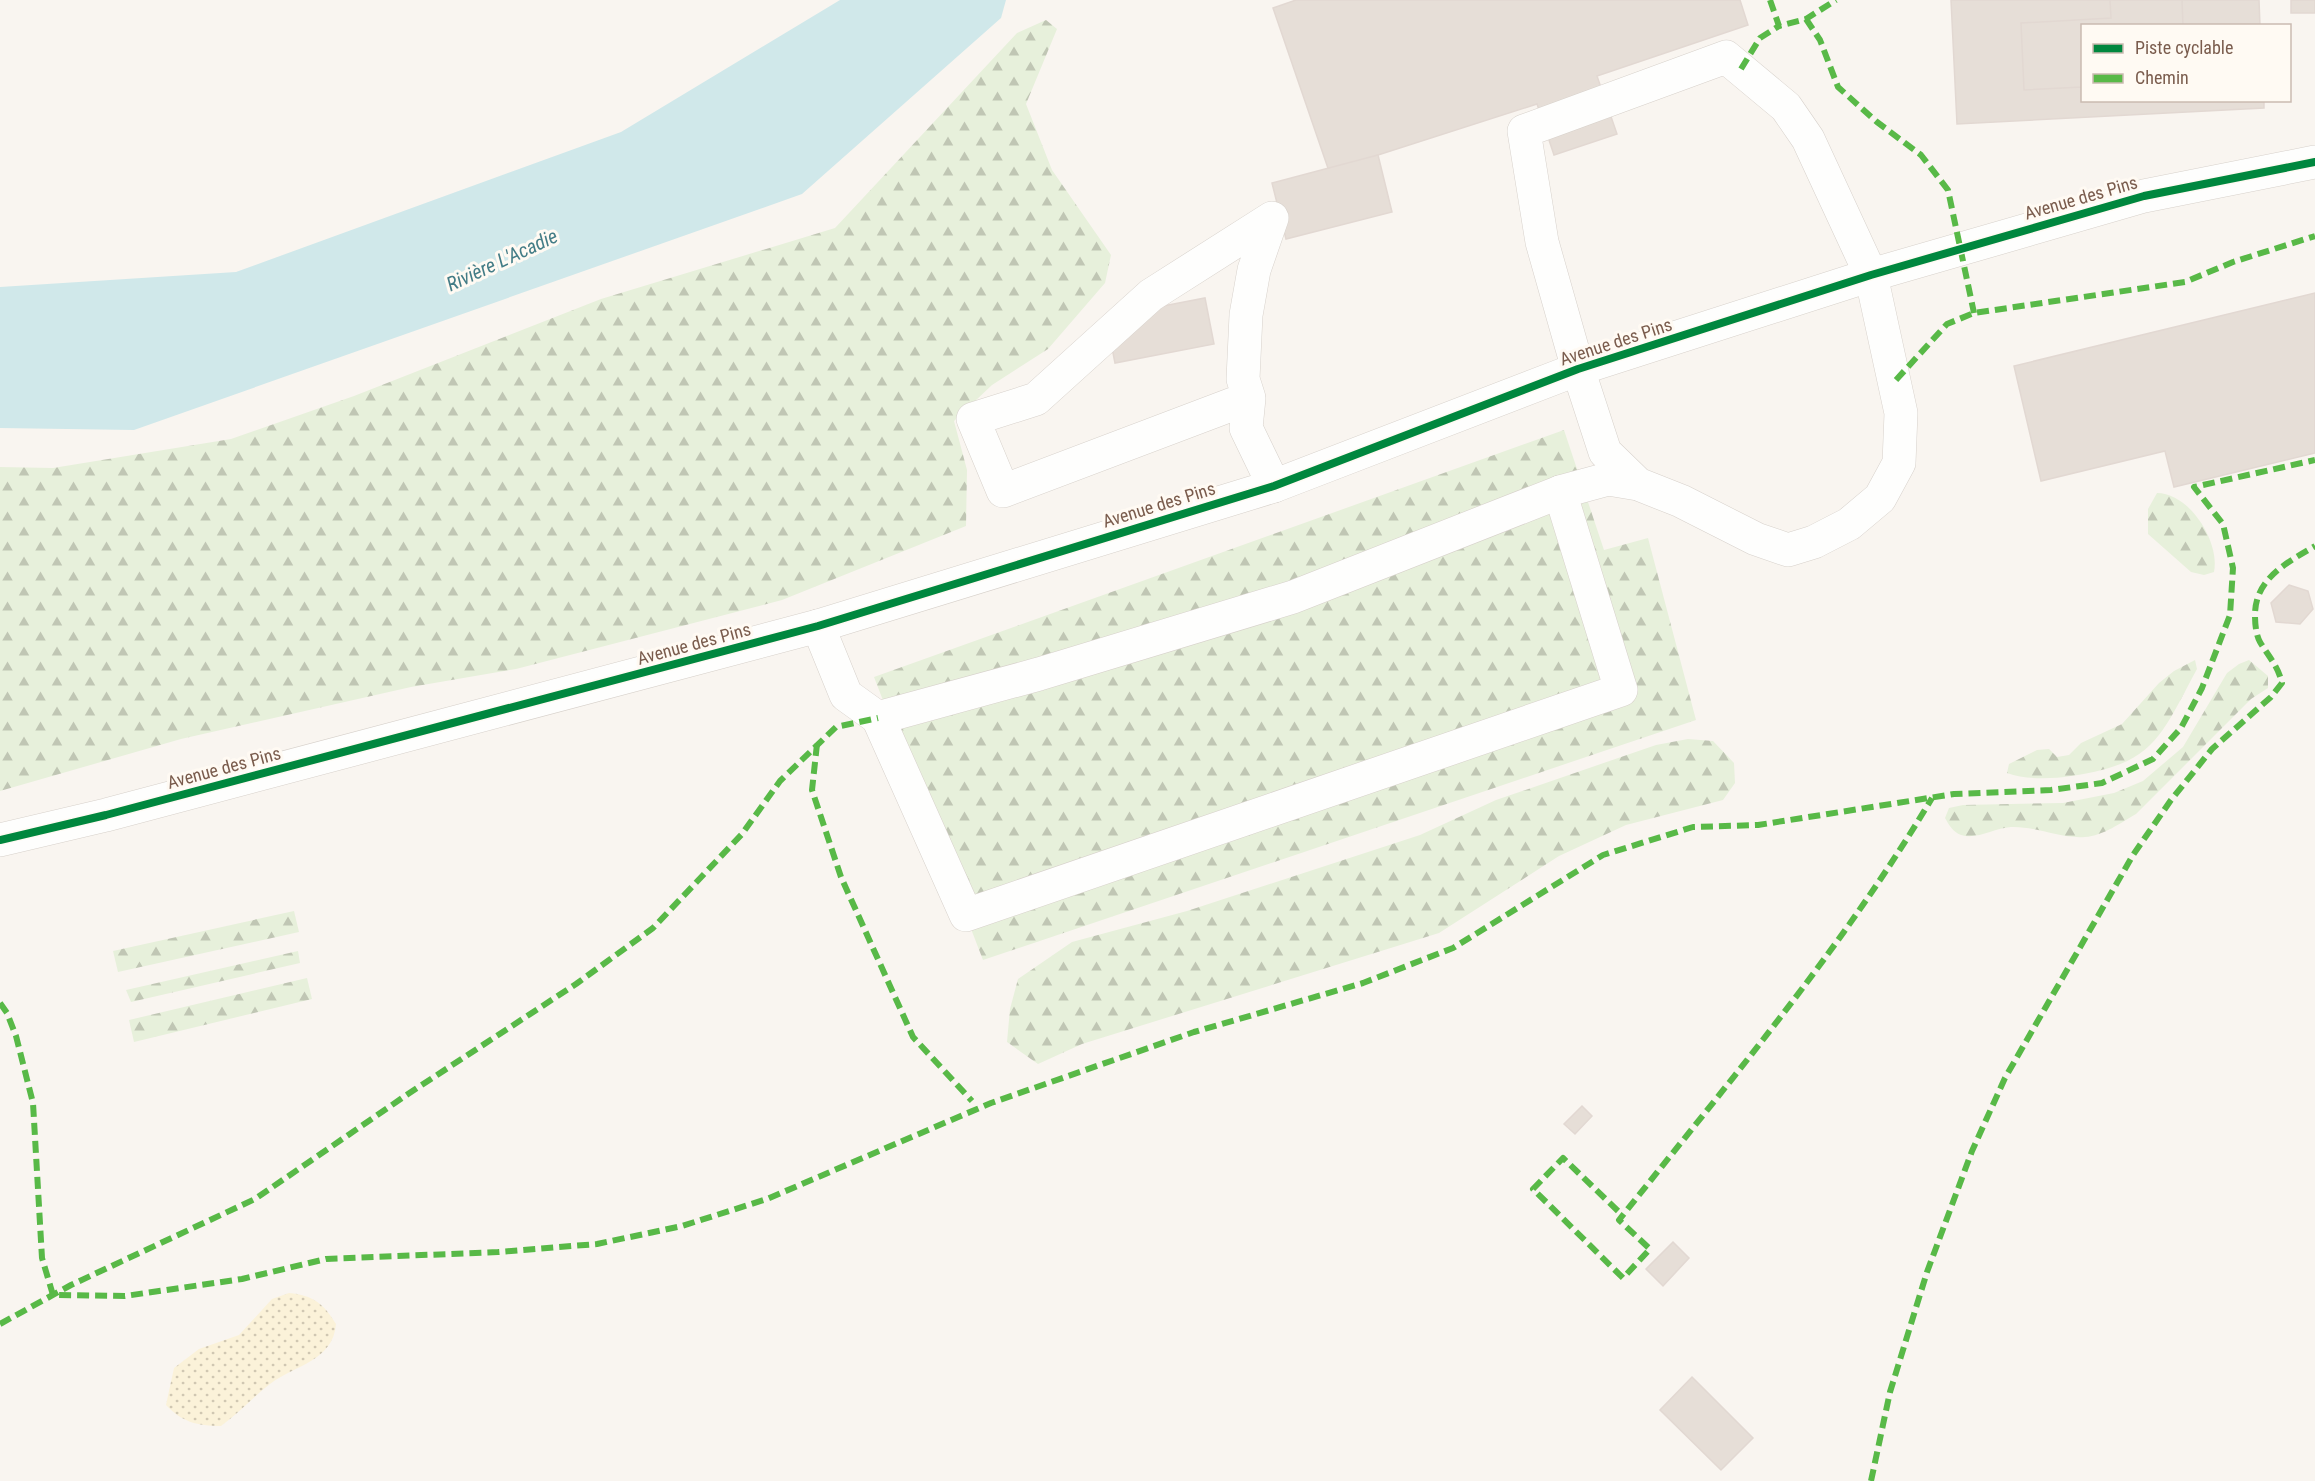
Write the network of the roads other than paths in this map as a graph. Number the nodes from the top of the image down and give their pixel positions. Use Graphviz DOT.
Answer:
graph roads {
  1 [pos="2315,162"];
  2 [pos="1871,274"];
  3 [pos="1578,369"];
  4 [pos="1249,399"];
  5 [pos="1638,484"];
  6 [pos="1274,486"];
  7 [pos="1560,492"];
  8 [pos="818,626"];
  9 [pos="878,718"];
  10 [pos="0,840"];
  1 -- 2 [label="lane, Avenue des Pins"];
  2 -- 3 [label="lane, Avenue des Pins"];
  2 -- 3 [label="lane"];
  2 -- 5 [label="lane"];
  3 -- 5 [label="lane"];
  3 -- 6 [label="lane, Avenue des Pins"];
  4 -- 4 [label="lane"];
  4 -- 6 [label="lane"];
  5 -- 7 [label="lane"];
  6 -- 8 [label="lane, Avenue des Pins"];
  7 -- 9 [label="lane"];
  7 -- 9 [label="lane"];
  8 -- 9 [label="lane"];
  8 -- 10 [label="lane, Avenue des Pins"];
}
